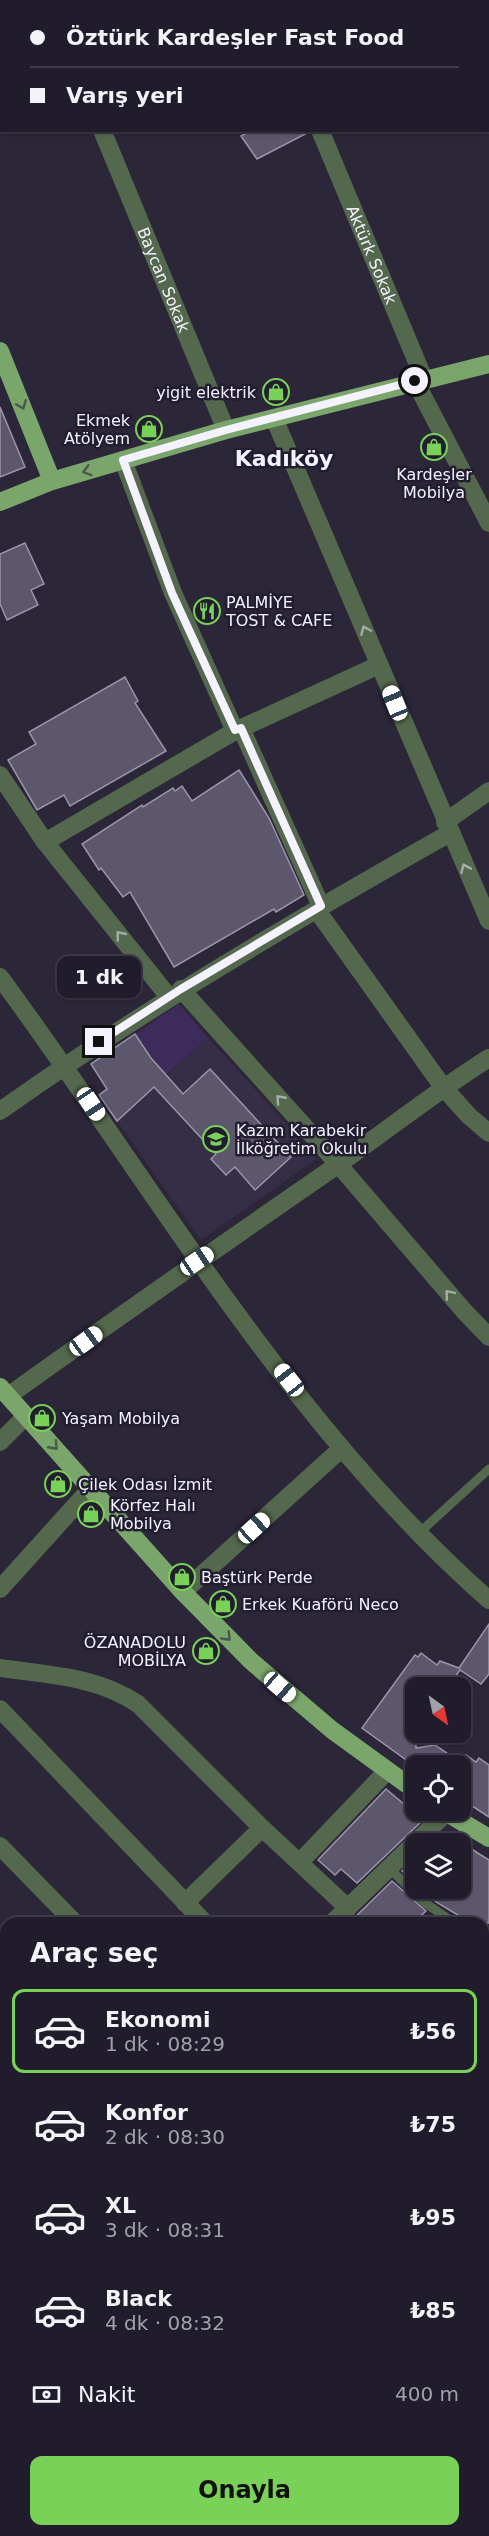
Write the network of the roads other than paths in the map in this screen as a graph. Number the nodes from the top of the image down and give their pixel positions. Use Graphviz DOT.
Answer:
graph roads {
  1 [pos="103,132"];
  2 [pos="321,132"];
  3 [pos="0,351"];
  4 [pos="489,364"];
  5 [pos="419,380"];
  6 [pos="274,418"];
  7 [pos="226,430"];
  8 [pos="123,460"];
  9 [pos="52,481"];
  10 [pos="0,502"];
  11 [pos="489,523"];
  12 [pos="379,665"];
  13 [pos="238,729"];
  14 [pos="0,775"];
  15 [pos="489,791"];
  16 [pos="447,827"];
  17 [pos="45,842"];
  18 [pos="319,907"];
  19 [pos="489,921"];
  20 [pos="0,977"];
  21 [pos="175,993"];
  22 [pos="489,1058"];
  23 [pos="64,1065"];
  24 [pos="442,1087"];
  25 [pos="0,1111"];
  26 [pos="489,1133"];
  27 [pos="338,1164"];
  28 [pos="197,1261"];
  29 [pos="489,1337"];
  30 [pos="4,1391"];
  31 [pos="26,1416"];
  32 [pos="0,1442"];
  33 [pos="341,1449"];
  34 [pos="489,1468"];
  35 [pos="92,1487"];
  36 [pos="419,1533"];
  37 [pos="0,1589"];
  38 [pos="183,1592"];
  39 [pos="489,1600"];
  40 [pos="0,1668"];
  41 [pos="0,1709"];
  42 [pos="387,1771"];
  43 [pos="405,1783"];
  44 [pos="435,1821"];
  45 [pos="460,1821"];
  46 [pos="262,1828"];
  47 [pos="489,1838"];
  48 [pos="0,1846"];
  49 [pos="300,1862"];
  50 [pos="389,1868"];
  51 [pos="185,1903"];
  52 [pos="348,1908"];
  53 [pos="69,1917"];
  54 [pos="199,1917"];
  55 [pos="338,1917"];
  56 [pos="445,1917"];
  1 -- 7 [label="street, Baycan Sokak"];
  2 -- 5 [label="street, Aktürk Sokak"];
  3 -- 9 [label="main road, one-way"];
  4 -- 5 [label="main road"];
  5 -- 6 [label="main road"];
  5 -- 11 [label="street, Aktürk Sokak"];
  6 -- 7 [label="main road"];
  12 -- 6 [label="street, one-way"];
  7 -- 8 [label="main road"];
  8 -- 9 [label="main road, one-way"];
  8 -- 13 [label="street"];
  9 -- 10 [label="main road"];
  12 -- 13 [label="street"];
  12 -- 16 [label="street"];
  13 -- 17 [label="street"];
  13 -- 18 [label="street"];
  14 -- 17 [label="street"];
  15 -- 16 [label="street"];
  16 -- 18 [label="street"];
  19 -- 16 [label="street, one-way"];
  21 -- 17 [label="street, one-way"];
  18 -- 21 [label="street"];
  18 -- 24 [label="street"];
  20 -- 23 [label="street"];
  21 -- 23 [label="street"];
  27 -- 21 [label="street, one-way"];
  22 -- 24 [label="street"];
  23 -- 25 [label="street"];
  23 -- 28 [label="street"];
  24 -- 26 [label="street"];
  24 -- 27 [label="street"];
  27 -- 28 [label="street"];
  29 -- 27 [label="street, one-way"];
  28 -- 30 [label="street"];
  28 -- 33 [label="street"];
  30 -- 31 [label="main road"];
  31 -- 32 [label="street"];
  31 -- 35 [label="main road, one-way"];
  33 -- 36 [label="street"];
  33 -- 38 [label="street"];
  34 -- 36 [label="lane"];
  35 -- 37 [label="street"];
  35 -- 38 [label="main road"];
  36 -- 39 [label="street"];
  38 -- 42 [label="main road, one-way"];
  40 -- 46 [label="street"];
  41 -- 51 [label="street"];
  42 -- 43 [label="main road"];
  42 -- 49 [label="street"];
  44 -- 50 [label="street"];
  45 -- 47 [label="main road"];
  46 -- 49 [label="street"];
  46 -- 51 [label="street"];
  48 -- 53 [label="street"];
  49 -- 52 [label="street"];
  50 -- 52 [label="street"];
  50 -- 56 [label="lane"];
  51 -- 54 [label="street"];
  52 -- 55 [label="street"];
}
